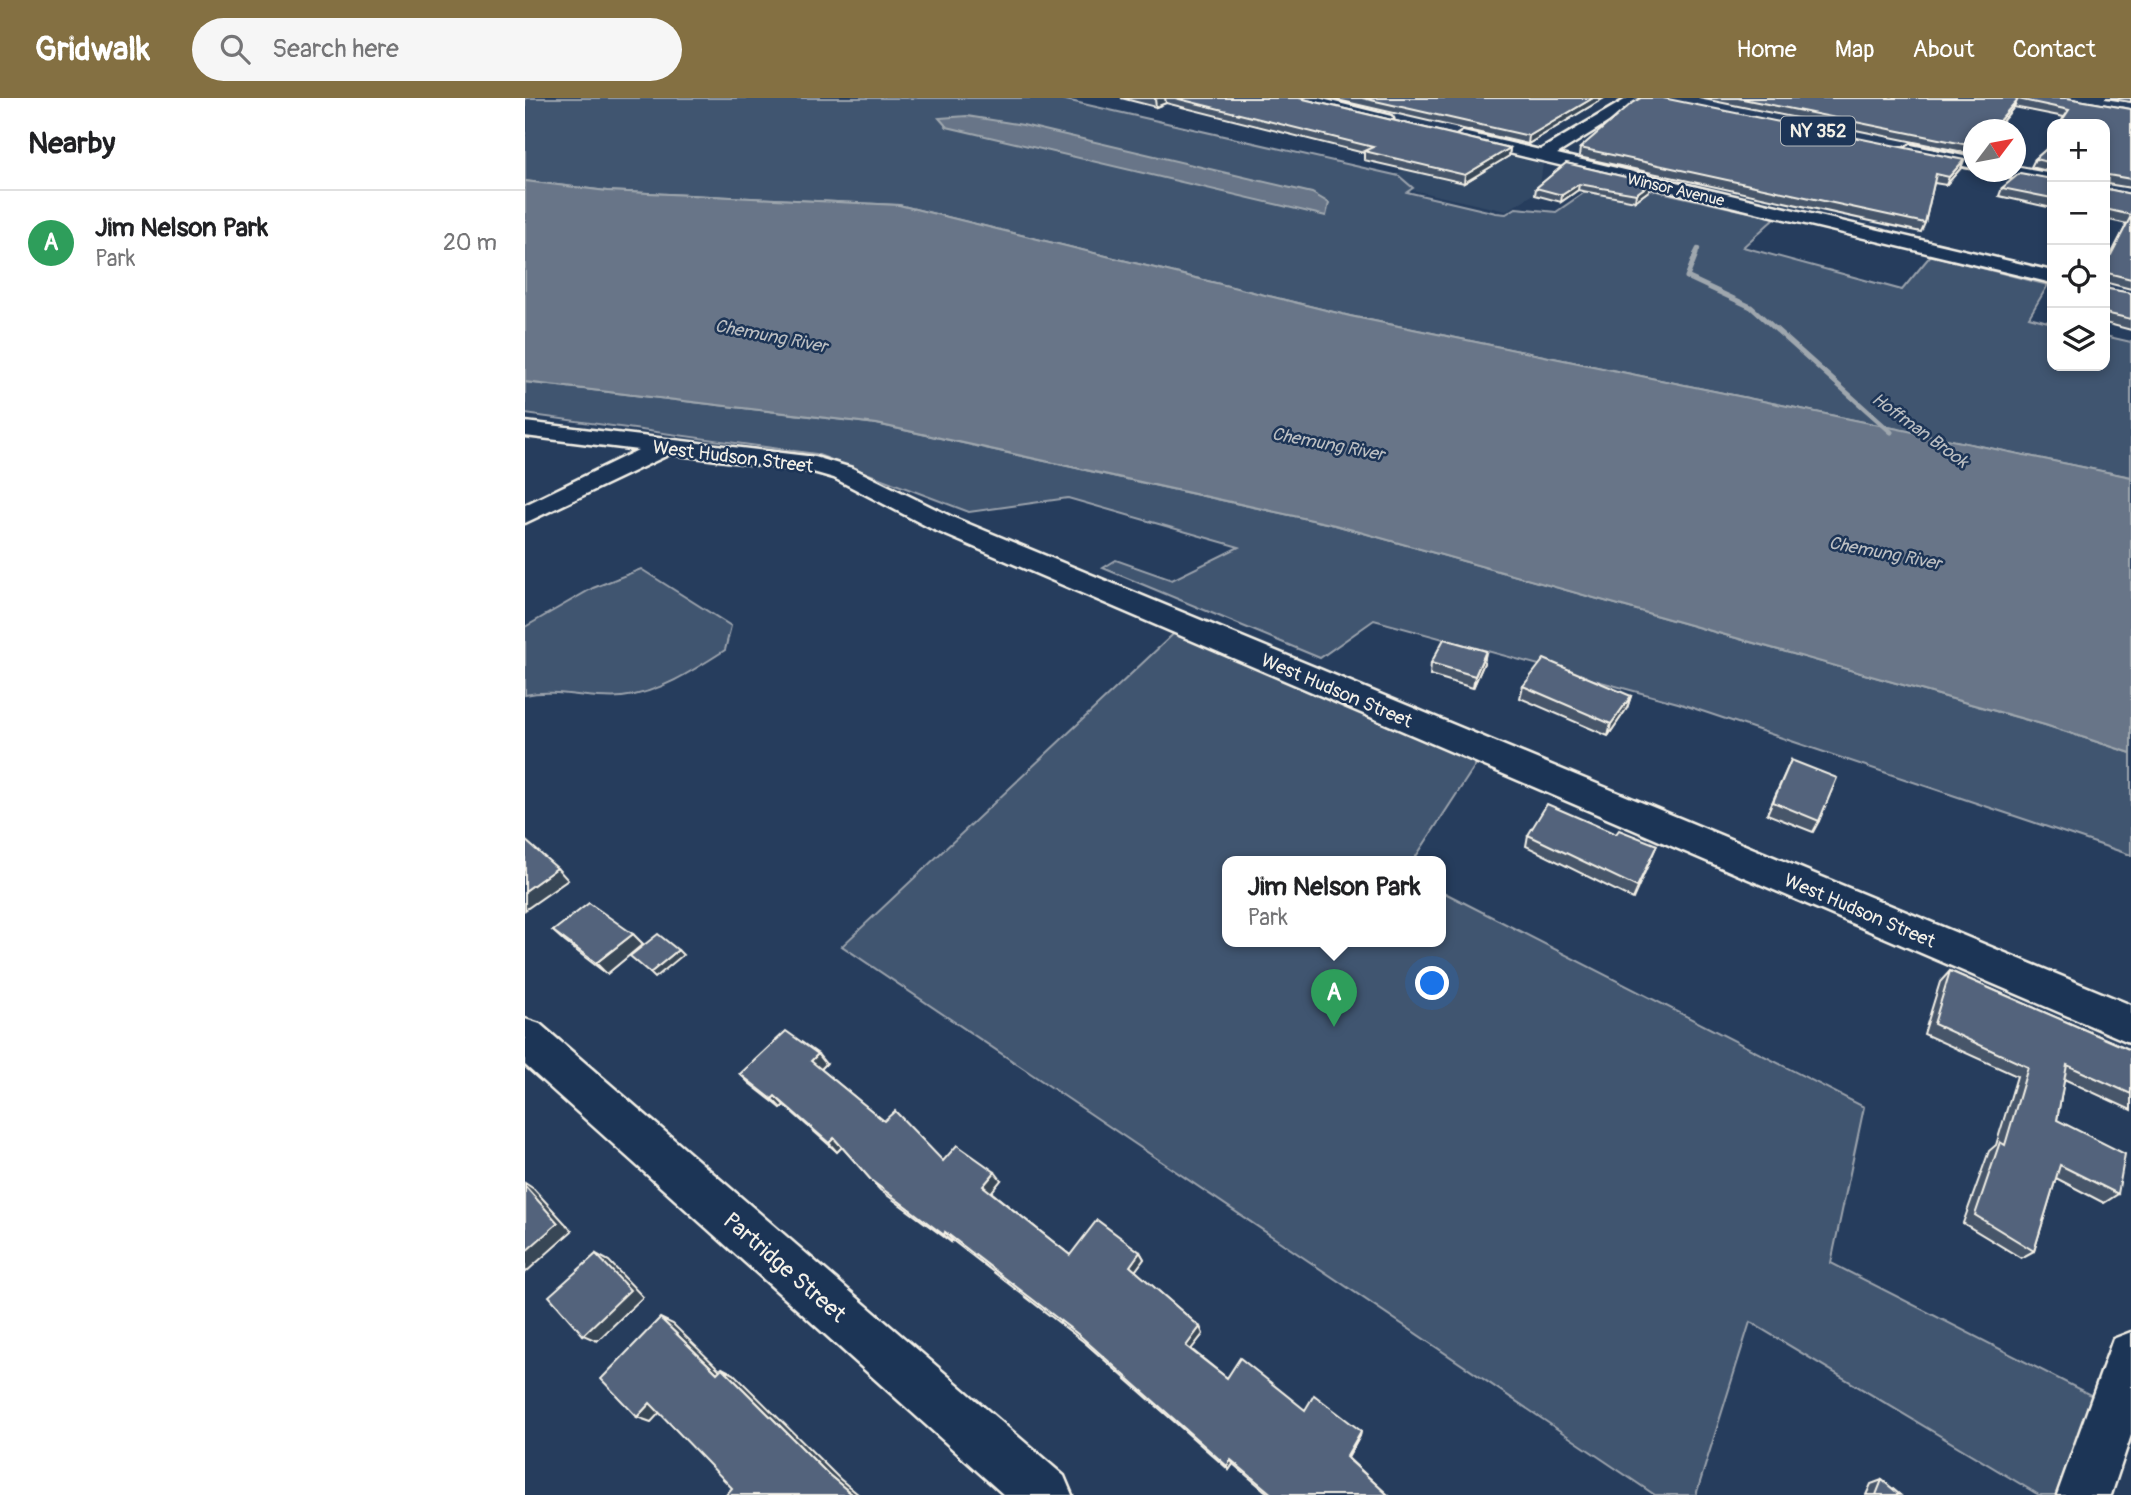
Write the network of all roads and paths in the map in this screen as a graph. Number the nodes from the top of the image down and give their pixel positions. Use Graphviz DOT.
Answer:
graph roads {
  1 [pos="1299,98"];
  2 [pos="1639,98"];
  3 [pos="1407,124"];
  4 [pos="1448,134"];
  5 [pos="1892,146"];
  6 [pos="1542,156"];
  7 [pos="1963,161"];
  8 [pos="2026,175"];
  9 [pos="2047,179"];
  10 [pos="2047,276"];
  11 [pos="525,429"];
  12 [pos="663,448"];
  13 [pos="525,515"];
  14 [pos="2131,1024"];
  15 [pos="525,1038"];
  16 [pos="2131,1357"];
  17 [pos="1045,1495"];
  18 [pos="2084,1495"];
  1 -- 3 [label="street"];
  2 -- 6 [label="street"];
  4 -- 6 [label="street, Winsor Avenue"];
  5 -- 7 [label="main road"];
  6 -- 10 [label="street, Winsor Avenue"];
  8 -- 9 [label="main road"];
  11 -- 12 [label="street, West Hudson Street"];
  12 -- 13 [label="street"];
  12 -- 14 [label="street, West Hudson Street"];
  15 -- 17 [label="street, Partridge Street"];
  16 -- 18 [label="street"];
}
